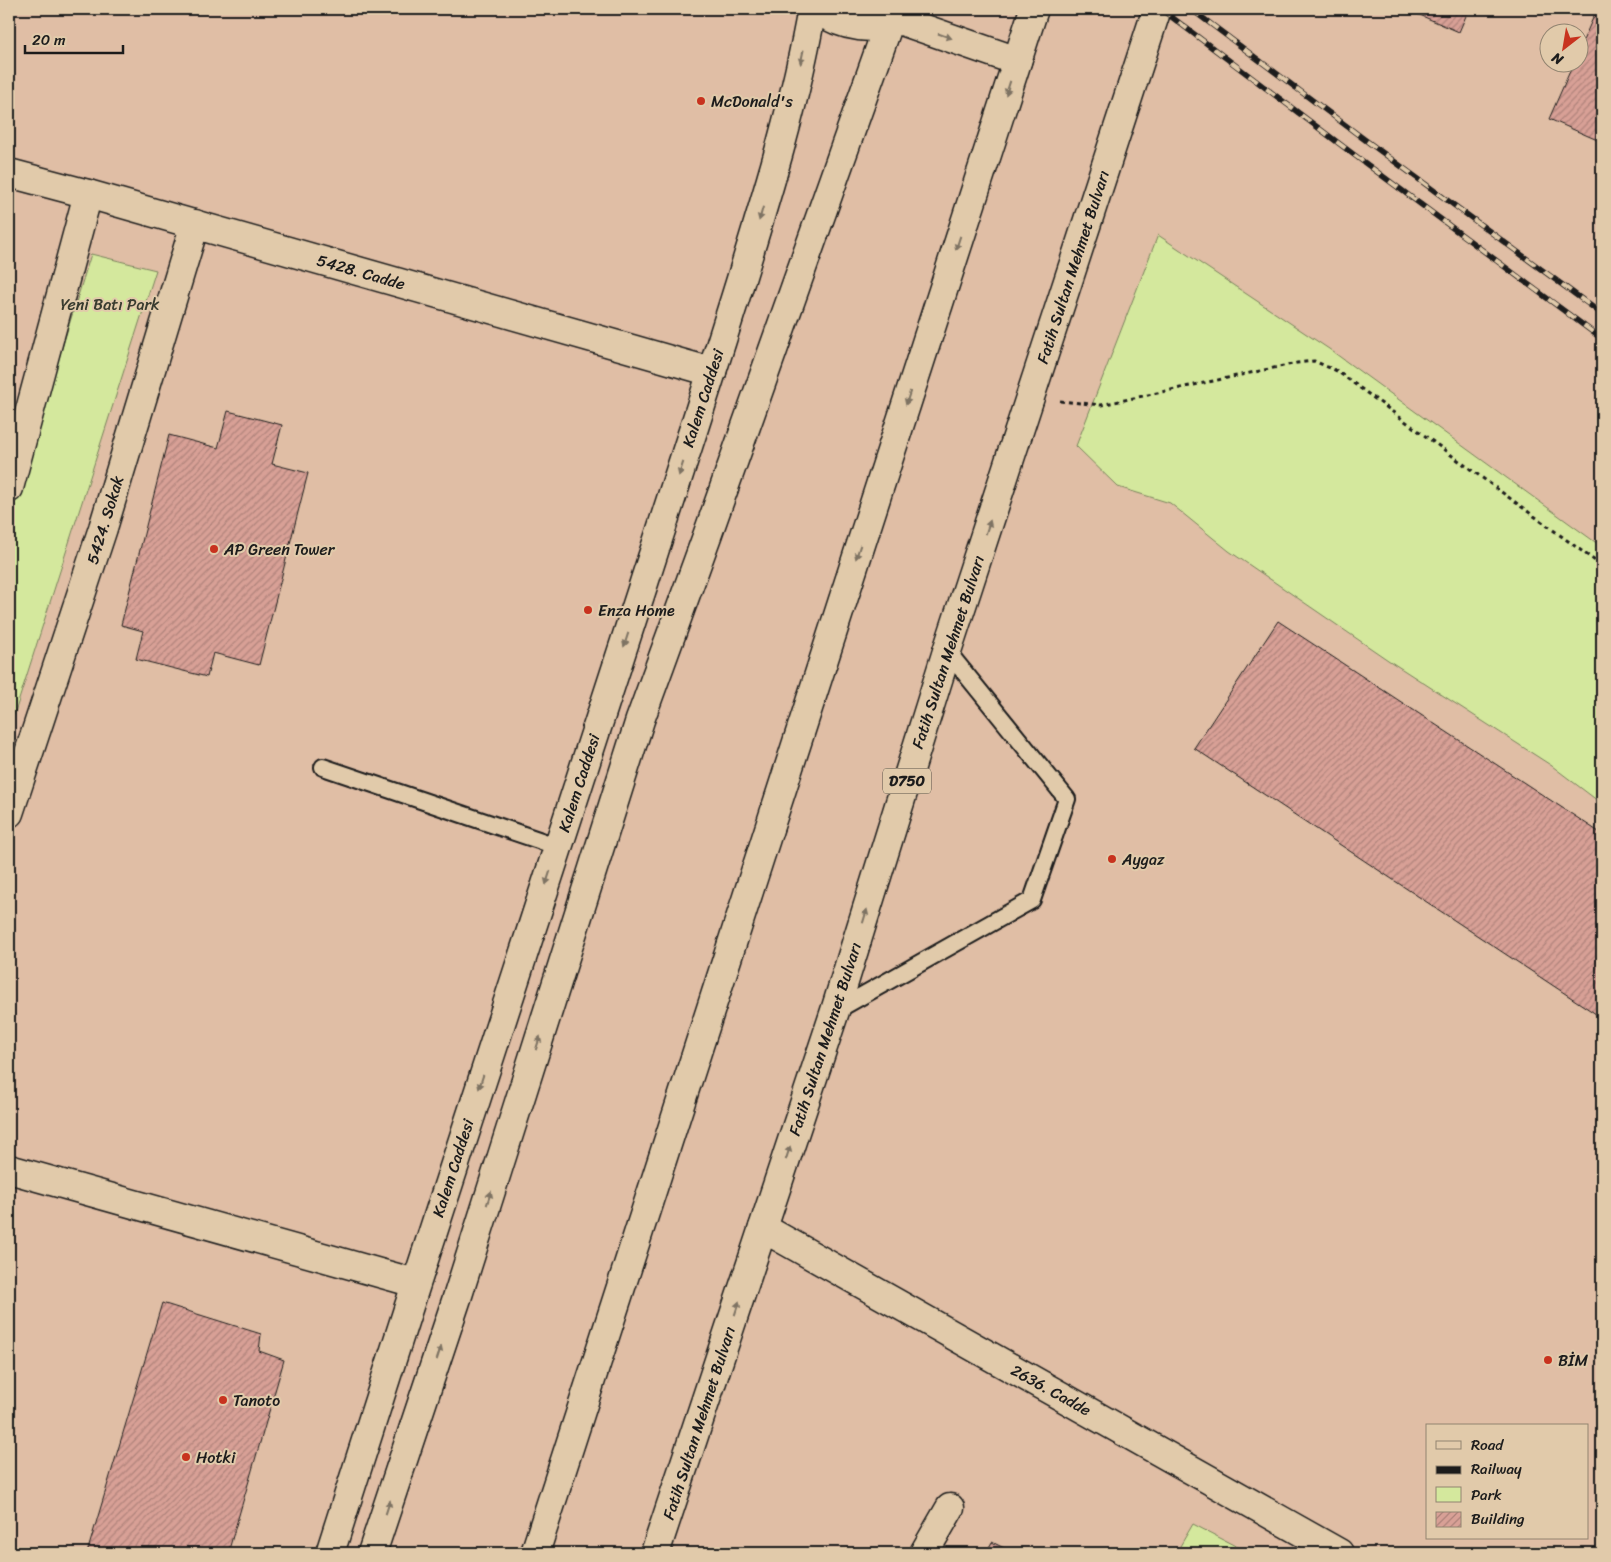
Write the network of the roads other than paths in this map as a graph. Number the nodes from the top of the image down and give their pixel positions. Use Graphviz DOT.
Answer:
graph roads {
  1 [pos="812,9"];
  2 [pos="816,9"];
  3 [pos="1034,9"];
  4 [pos="1157,9"];
  5 [pos="901,17"];
  6 [pos="1017,61"];
  7 [pos="9,173"];
  8 [pos="88,194"];
  9 [pos="195,224"];
  10 [pos="712,372"];
  11 [pos="9,488"];
  12 [pos="947,651"];
  13 [pos="323,767"];
  14 [pos="9,813"];
  15 [pos="558,847"];
  16 [pos="835,1011"];
  17 [pos="9,1169"];
  18 [pos="763,1228"];
  19 [pos="415,1283"];
  20 [pos="950,1508"];
  21 [pos="330,1553"];
  22 [pos="372,1553"];
  23 [pos="535,1553"];
  24 [pos="656,1553"];
  25 [pos="924,1553"];
  26 [pos="1339,1553"];
  1 -- 10 [label="main road, Kalem Caddesi, one-way"];
  2 -- 5 [label="main road"];
  3 -- 6 [label="main road"];
  12 -- 4 [label="main road, Fatih Sultan Mehmet Bulvarı / D750, one-way"];
  5 -- 6 [label="main road, one-way"];
  22 -- 5 [label="main road, one-way"];
  6 -- 23 [label="main road, one-way"];
  7 -- 8 [label="main road, 5428. Cadde"];
  8 -- 9 [label="main road, 5428. Cadde"];
  8 -- 11 [label="main road"];
  9 -- 10 [label="main road, 5428. Cadde"];
  9 -- 14 [label="main road, 5424. Sokak"];
  10 -- 15 [label="main road, Kalem Caddesi, one-way"];
  16 -- 12 [label="main road, Fatih Sultan Mehmet Bulvarı / D750, one-way"];
  12 -- 16 [label="lane"];
  13 -- 15 [label="lane"];
  15 -- 19 [label="main road, Kalem Caddesi, one-way"];
  18 -- 16 [label="main road, Fatih Sultan Mehmet Bulvarı / D750, one-way"];
  17 -- 19 [label="main road"];
  24 -- 18 [label="main road, Fatih Sultan Mehmet Bulvarı / D750, one-way"];
  18 -- 26 [label="main road, 2636. Cadde"];
  19 -- 21 [label="main road, Kalem Caddesi"];
  20 -- 25 [label="main road"];
}
